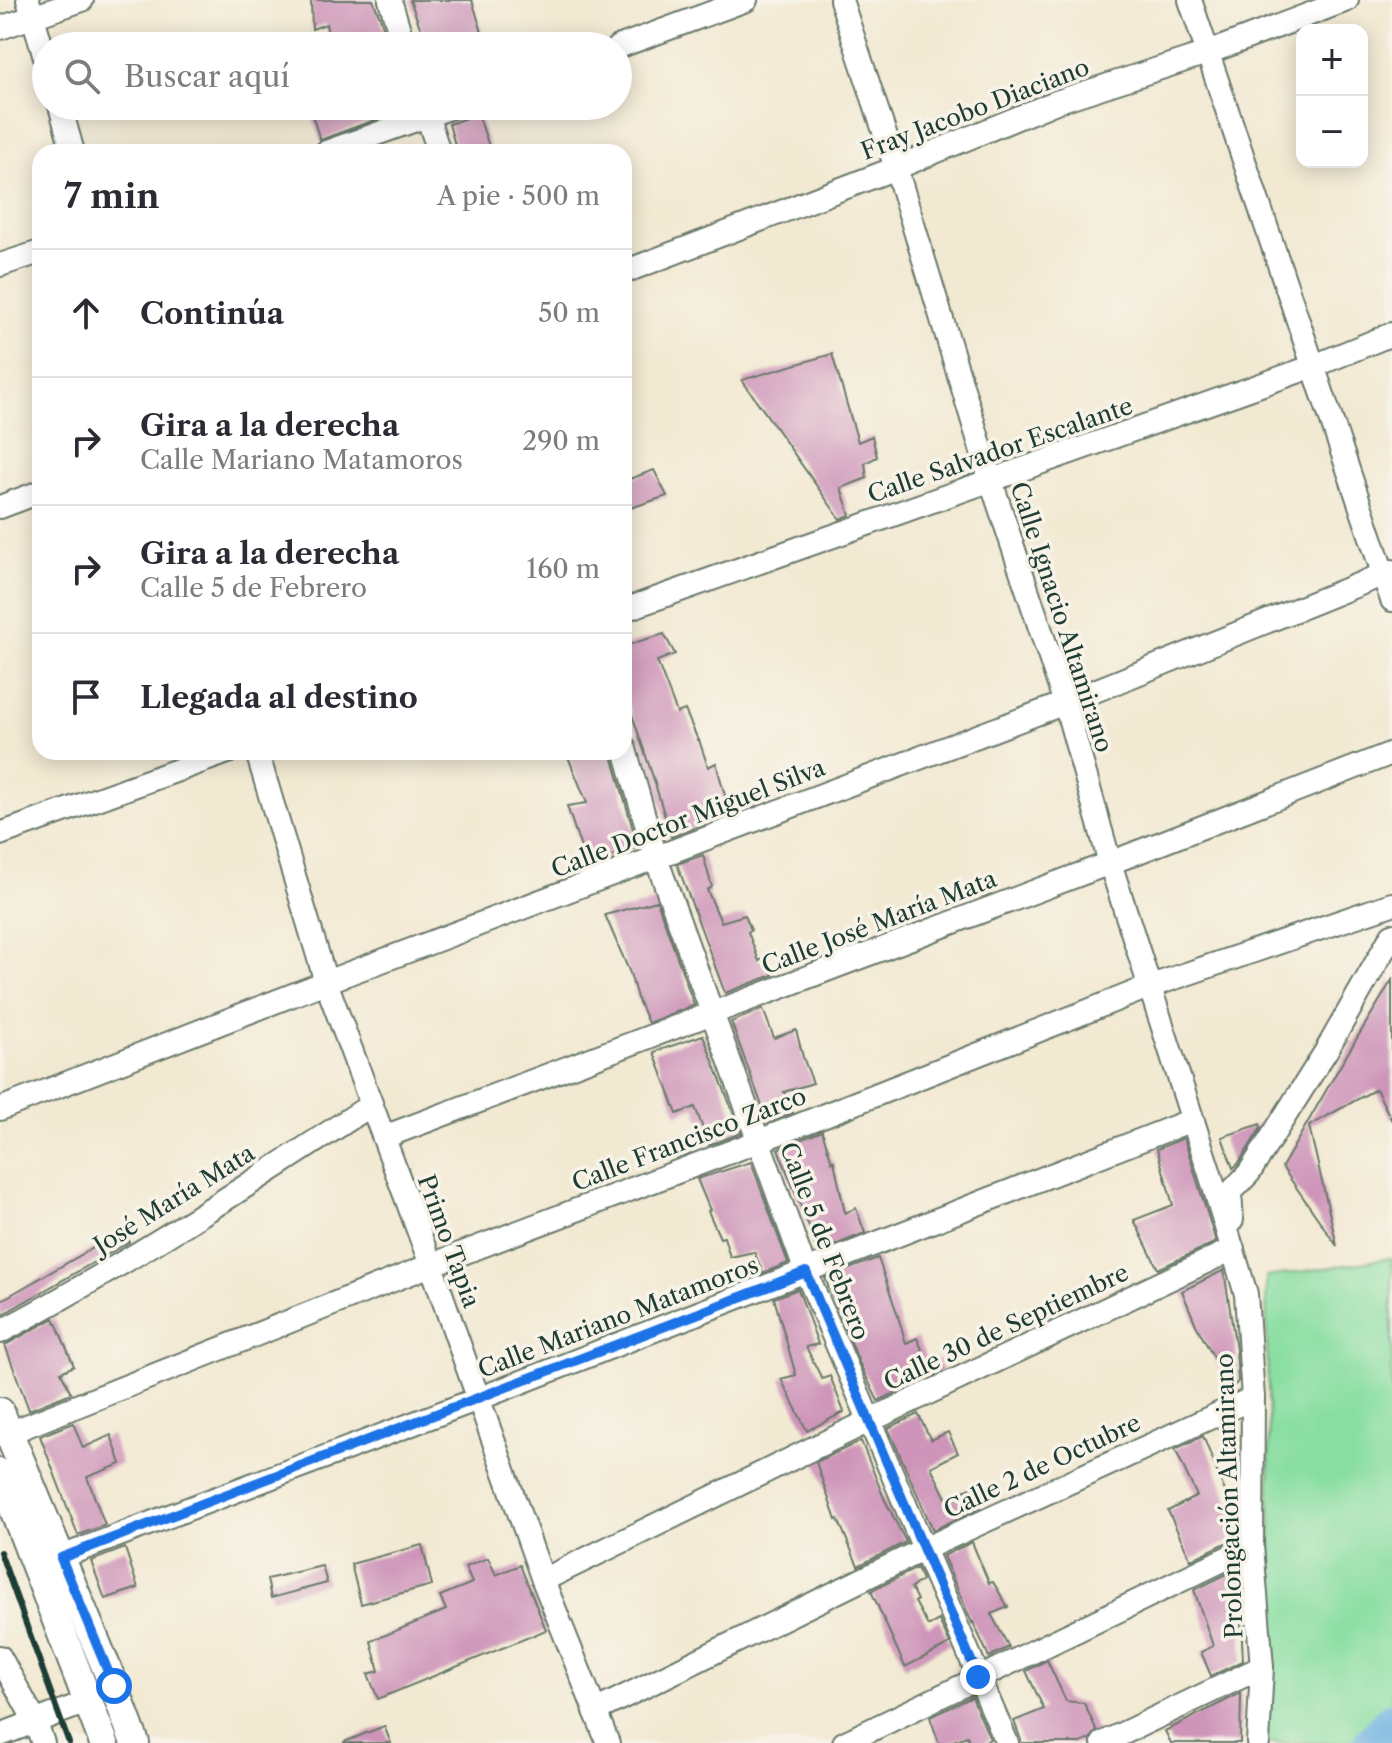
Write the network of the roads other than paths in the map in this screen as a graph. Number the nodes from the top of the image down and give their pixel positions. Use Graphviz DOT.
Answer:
graph roads {
  1 [pos="82,0"];
  2 [pos="390,0"];
  3 [pos="746,0"];
  4 [pos="841,0"];
  5 [pos="1190,0"];
  6 [pos="1347,0"];
  7 [pos="30,8"];
  8 [pos="0,28"];
  9 [pos="37,32"];
  10 [pos="400,32"];
  11 [pos="632,42"];
  12 [pos="1207,53"];
  13 [pos="64,120"];
  14 [pos="403,120"];
  15 [pos="428,120"];
  16 [pos="71,144"];
  17 [pos="345,144"];
  18 [pos="436,144"];
  19 [pos="896,168"];
  20 [pos="32,255"];
  21 [pos="0,265"];
  22 [pos="632,269"];
  23 [pos="1392,334"];
  24 [pos="1314,366"];
  25 [pos="991,481"];
  26 [pos="32,495"];
  27 [pos="0,507"];
  28 [pos="1388,572"];
  29 [pos="1392,600"];
  30 [pos="632,607"];
  31 [pos="1065,703"];
  32 [pos="1392,753"];
  33 [pos="206,760"];
  34 [pos="259,760"];
  35 [pos="628,760"];
  36 [pos="0,834"];
  37 [pos="656,858"];
  38 [pos="1110,863"];
  39 [pos="1392,904"];
  40 [pos="1392,935"];
  41 [pos="326,982"];
  42 [pos="1151,986"];
  43 [pos="712,1012"];
  44 [pos="371,1105"];
  45 [pos="0,1109"];
  46 [pos="1192,1120"];
  47 [pos="384,1137"];
  48 [pos="759,1141"];
  49 [pos="1211,1177"];
  50 [pos="1230,1193"];
  51 [pos="1233,1249"];
  52 [pos="431,1265"];
  53 [pos="806,1272"];
  54 [pos="0,1332"];
  55 [pos="1253,1398"];
  56 [pos="478,1399"];
  57 [pos="869,1421"];
  58 [pos="4,1422"];
  59 [pos="0,1473"];
  60 [pos="1252,1546"];
  61 [pos="924,1549"];
  62 [pos="49,1562"];
  63 [pos="543,1580"];
  64 [pos="0,1657"];
  65 [pos="1262,1667"];
  66 [pos="978,1677"];
  67 [pos="89,1701"];
  68 [pos="595,1711"];
  69 [pos="35,1721"];
  70 [pos="0,1735"];
  71 [pos="43,1743"];
  72 [pos="104,1743"];
  73 [pos="135,1743"];
  74 [pos="608,1743"];
  75 [pos="844,1743"];
  76 [pos="1007,1743"];
  77 [pos="1103,1743"];
  78 [pos="1258,1743"];
  1 -- 7 [label="street"];
  2 -- 10 [label="street"];
  3 -- 11 [label="street"];
  4 -- 19 [label="street, Calle Ignacio Altamirano"];
  5 -- 12 [label="street"];
  6 -- 12 [label="street, Fray Jacobo Diaciano"];
  7 -- 8 [label="street"];
  7 -- 9 [label="street"];
  12 -- 19 [label="street, Fray Jacobo Diaciano"];
  12 -- 24 [label="street"];
  13 -- 16 [label="street"];
  14 -- 17 [label="street"];
  15 -- 18 [label="street"];
  19 -- 22 [label="street, Fray Jacobo Diaciano"];
  19 -- 25 [label="street, Calle Ignacio Altamirano"];
  20 -- 21 [label="street"];
  23 -- 24 [label="street, Calle Salvador Escalante"];
  24 -- 25 [label="street, Calle Salvador Escalante"];
  24 -- 28 [label="street"];
  25 -- 30 [label="street, Calle Salvador Escalante"];
  25 -- 31 [label="street, Calle Ignacio Altamirano"];
  26 -- 27 [label="street"];
  28 -- 29 [label="street"];
  28 -- 31 [label="street, Calle Doctor Miguel Silva"];
  31 -- 37 [label="street, Calle Doctor Miguel Silva"];
  31 -- 38 [label="street, Calle Ignacio Altamirano"];
  32 -- 38 [label="street, Calle José María Mata"];
  33 -- 36 [label="street"];
  34 -- 41 [label="street, Primo Tapia"];
  35 -- 37 [label="street, Calle 5 de Febrero"];
  37 -- 41 [label="street, Calle Doctor Miguel Silva"];
  37 -- 43 [label="street, Calle 5 de Febrero"];
  38 -- 42 [label="street, Calle Ignacio Altamirano"];
  38 -- 43 [label="street, Calle José María Mata"];
  39 -- 42 [label="street, Calle Francisco Zarco"];
  40 -- 50 [label="street"];
  41 -- 44 [label="street, Primo Tapia"];
  41 -- 45 [label="street, Calle Doctor Miguel Silva"];
  42 -- 46 [label="street, Calle Ignacio Altamirano"];
  42 -- 48 [label="street, Calle Francisco Zarco"];
  43 -- 47 [label="street, Calle José María Mata"];
  43 -- 48 [label="street, Calle 5 de Febrero"];
  44 -- 47 [label="street, Primo Tapia"];
  44 -- 54 [label="street, José María Mata"];
  46 -- 49 [label="street, Calle Ignacio Altamirano"];
  46 -- 53 [label="street, Calle Mariano Matamoros"];
  47 -- 52 [label="street, Primo Tapia"];
  48 -- 52 [label="street, Calle Francisco Zarco"];
  48 -- 53 [label="street, Calle 5 de Febrero"];
  49 -- 50 [label="street"];
  49 -- 51 [label="street, Calle Ignacio Altamirano"];
  50 -- 51 [label="street"];
  51 -- 55 [label="street, Prolongación Altamirano"];
  51 -- 57 [label="street, Calle 30 de Septiembre"];
  52 -- 56 [label="street, Primo Tapia"];
  52 -- 58 [label="street, Calle Francisco Zarco"];
  53 -- 56 [label="street, Calle Mariano Matamoros"];
  53 -- 57 [label="street, Calle 5 de Febrero"];
  55 -- 60 [label="street, Prolongación Altamirano"];
  55 -- 61 [label="street, Calle 2 de Octubre"];
  56 -- 62 [label="street, Calle Mariano Matamoros"];
  56 -- 63 [label="street, Primo Tapia"];
  57 -- 61 [label="street, Calle 5 de Febrero"];
  57 -- 63 [label="street, Calle 30 de Septiembre"];
  58 -- 62 [label="main road"];
  59 -- 62 [label="main road"];
  60 -- 65 [label="street, Prolongación Altamirano"];
  60 -- 66 [label="street"];
  61 -- 66 [label="street, Calle 5 de Febrero"];
  61 -- 68 [label="street, Calle 2 de Octubre"];
  62 -- 67 [label="main road"];
  62 -- 73 [label="main road"];
  63 -- 68 [label="street, Primo Tapia"];
  64 -- 69 [label="street"];
  65 -- 77 [label="street"];
  65 -- 78 [label="street, Prolongación Altamirano"];
  66 -- 75 [label="street"];
  66 -- 76 [label="street, Calle 5 de Febrero"];
  67 -- 69 [label="street"];
  67 -- 72 [label="main road"];
  68 -- 74 [label="street, Primo Tapia"];
  69 -- 70 [label="street"];
  69 -- 71 [label="street"];
}
